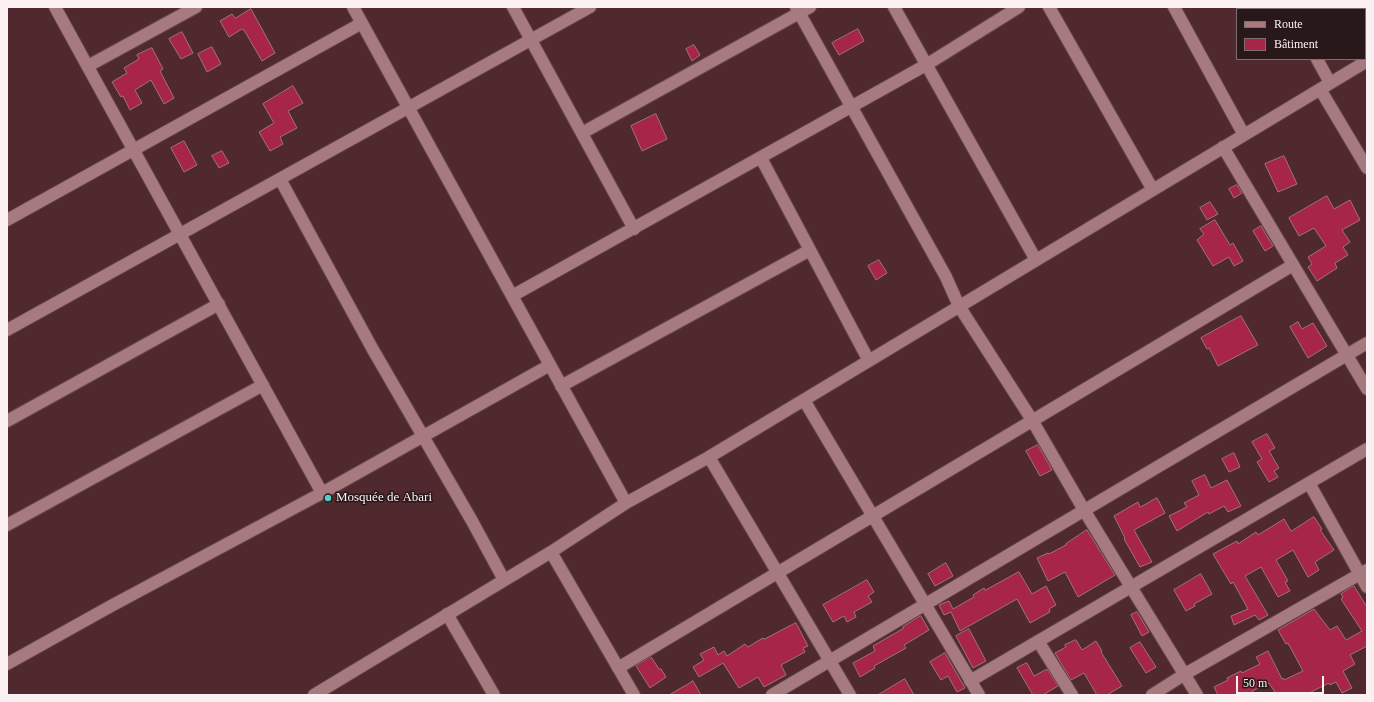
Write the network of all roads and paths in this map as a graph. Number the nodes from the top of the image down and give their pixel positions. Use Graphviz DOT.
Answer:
graph roads {
  1 [pos="56,7"];
  2 [pos="196,7"];
  3 [pos="353,7"];
  4 [pos="513,7"];
  5 [pos="590,7"];
  6 [pos="810,7"];
  7 [pos="894,7"];
  8 [pos="1019,7"];
  9 [pos="1049,7"];
  10 [pos="1174,7"];
  11 [pos="797,10"];
  12 [pos="362,23"];
  13 [pos="530,40"];
  14 [pos="1317,60"];
  15 [pos="1367,61"];
  16 [pos="926,65"];
  17 [pos="88,66"];
  18 [pos="1325,86"];
  19 [pos="852,106"];
  20 [pos="408,108"];
  21 [pos="582,133"];
  22 [pos="1244,135"];
  23 [pos="1223,147"];
  24 [pos="134,150"];
  25 [pos="761,158"];
  26 [pos="1367,168"];
  27 [pos="280,179"];
  28 [pos="1153,190"];
  29 [pos="7,220"];
  30 [pos="634,229"];
  31 [pos="180,234"];
  32 [pos="810,250"];
  33 [pos="1036,260"];
  34 [pos="1293,265"];
  35 [pos="512,296"];
  36 [pos="218,304"];
  37 [pos="959,306"];
  38 [pos="8,328"];
  39 [pos="1367,343"];
  40 [pos="1347,355"];
  41 [pos="869,361"];
  42 [pos="550,365"];
  43 [pos="263,385"];
  44 [pos="561,386"];
  45 [pos="1367,389"];
  46 [pos="804,400"];
  47 [pos="1032,420"];
  48 [pos="7,421"];
  49 [pos="423,436"];
  50 [pos="1367,449"];
  51 [pos="709,457"];
  52 [pos="1309,483"];
  53 [pos="322,493"];
  54 [pos="626,503"];
  55 [pos="1084,510"];
  56 [pos="873,516"];
  57 [pos="8,522"];
  58 [pos="551,552"];
  59 [pos="778,572"];
  60 [pos="1363,572"];
  61 [pos="504,580"];
  62 [pos="1131,587"];
  63 [pos="1367,587"];
  64 [pos="925,605"];
  65 [pos="447,614"];
  66 [pos="1038,641"];
  67 [pos="830,661"];
  68 [pos="7,664"];
  69 [pos="618,668"];
  70 [pos="1185,674"];
  71 [pos="970,681"];
  72 [pos="314,695"];
  73 [pos="494,695"];
  74 [pos="634,695"];
  75 [pos="772,695"];
  76 [pos="850,695"];
  77 [pos="979,695"];
  78 [pos="1072,695"];
  79 [pos="1152,695"];
  80 [pos="1197,695"];
  1 -- 17 [label="street"];
  2 -- 17 [label="street"];
  3 -- 12 [label="street"];
  4 -- 13 [label="street"];
  5 -- 13 [label="street"];
  6 -- 11 [label="street"];
  7 -- 16 [label="street"];
  8 -- 16 [label="street"];
  9 -- 28 [label="street"];
  10 -- 22 [label="street"];
  11 -- 19 [label="street"];
  11 -- 21 [label="street"];
  12 -- 20 [label="street"];
  12 -- 24 [label="street"];
  13 -- 20 [label="street"];
  13 -- 21 [label="street"];
  14 -- 18 [label="street"];
  15 -- 18 [label="street"];
  16 -- 19 [label="street"];
  16 -- 33 [label="street"];
  17 -- 24 [label="street"];
  18 -- 22 [label="street"];
  18 -- 26 [label="street"];
  19 -- 25 [label="street"];
  19 -- 37 [label="street"];
  20 -- 27 [label="street"];
  20 -- 35 [label="street"];
  21 -- 30 [label="street"];
  22 -- 23 [label="street"];
  23 -- 28 [label="street"];
  23 -- 34 [label="street"];
  24 -- 29 [label="street"];
  24 -- 31 [label="street"];
  25 -- 30 [label="street"];
  25 -- 32 [label="street"];
  27 -- 31 [label="street"];
  27 -- 49 [label="street"];
  28 -- 33 [label="street"];
  30 -- 35 [label="street"];
  31 -- 36 [label="street"];
  31 -- 38 [label="street"];
  32 -- 41 [label="street"];
  32 -- 44 [label="street"];
  33 -- 37 [label="street"];
  34 -- 40 [label="street"];
  34 -- 47 [label="street"];
  35 -- 42 [label="street"];
  36 -- 43 [label="street"];
  36 -- 48 [label="street"];
  37 -- 41 [label="street"];
  37 -- 47 [label="street"];
  39 -- 40 [label="street"];
  40 -- 45 [label="street"];
  40 -- 55 [label="street"];
  41 -- 46 [label="street"];
  42 -- 44 [label="street"];
  42 -- 49 [label="street"];
  43 -- 53 [label="street"];
  43 -- 57 [label="street"];
  44 -- 54 [label="street"];
  46 -- 51 [label="street"];
  46 -- 56 [label="street"];
  47 -- 55 [label="street"];
  47 -- 56 [label="street"];
  49 -- 53 [label="street"];
  49 -- 61 [label="street"];
  50 -- 52 [label="street"];
  51 -- 54 [label="street"];
  51 -- 59 [label="street"];
  52 -- 60 [label="street"];
  52 -- 62 [label="street"];
  53 -- 68 [label="street"];
  54 -- 58 [label="street"];
  55 -- 62 [label="street"];
  55 -- 64 [label="street"];
  56 -- 59 [label="street"];
  56 -- 64 [label="street"];
  58 -- 61 [label="street"];
  58 -- 69 [label="street"];
  59 -- 67 [label="street"];
  59 -- 69 [label="street"];
  60 -- 63 [label="street"];
  60 -- 70 [label="street"];
  61 -- 65 [label="street"];
  62 -- 66 [label="street"];
  62 -- 70 [label="street"];
  64 -- 67 [label="street"];
  64 -- 71 [label="street"];
  65 -- 72 [label="street"];
  65 -- 73 [label="street"];
  66 -- 71 [label="street"];
  66 -- 78 [label="street"];
  67 -- 75 [label="street"];
  67 -- 76 [label="street"];
  69 -- 74 [label="street"];
  70 -- 79 [label="street"];
  70 -- 80 [label="street"];
  71 -- 77 [label="street"];
}
